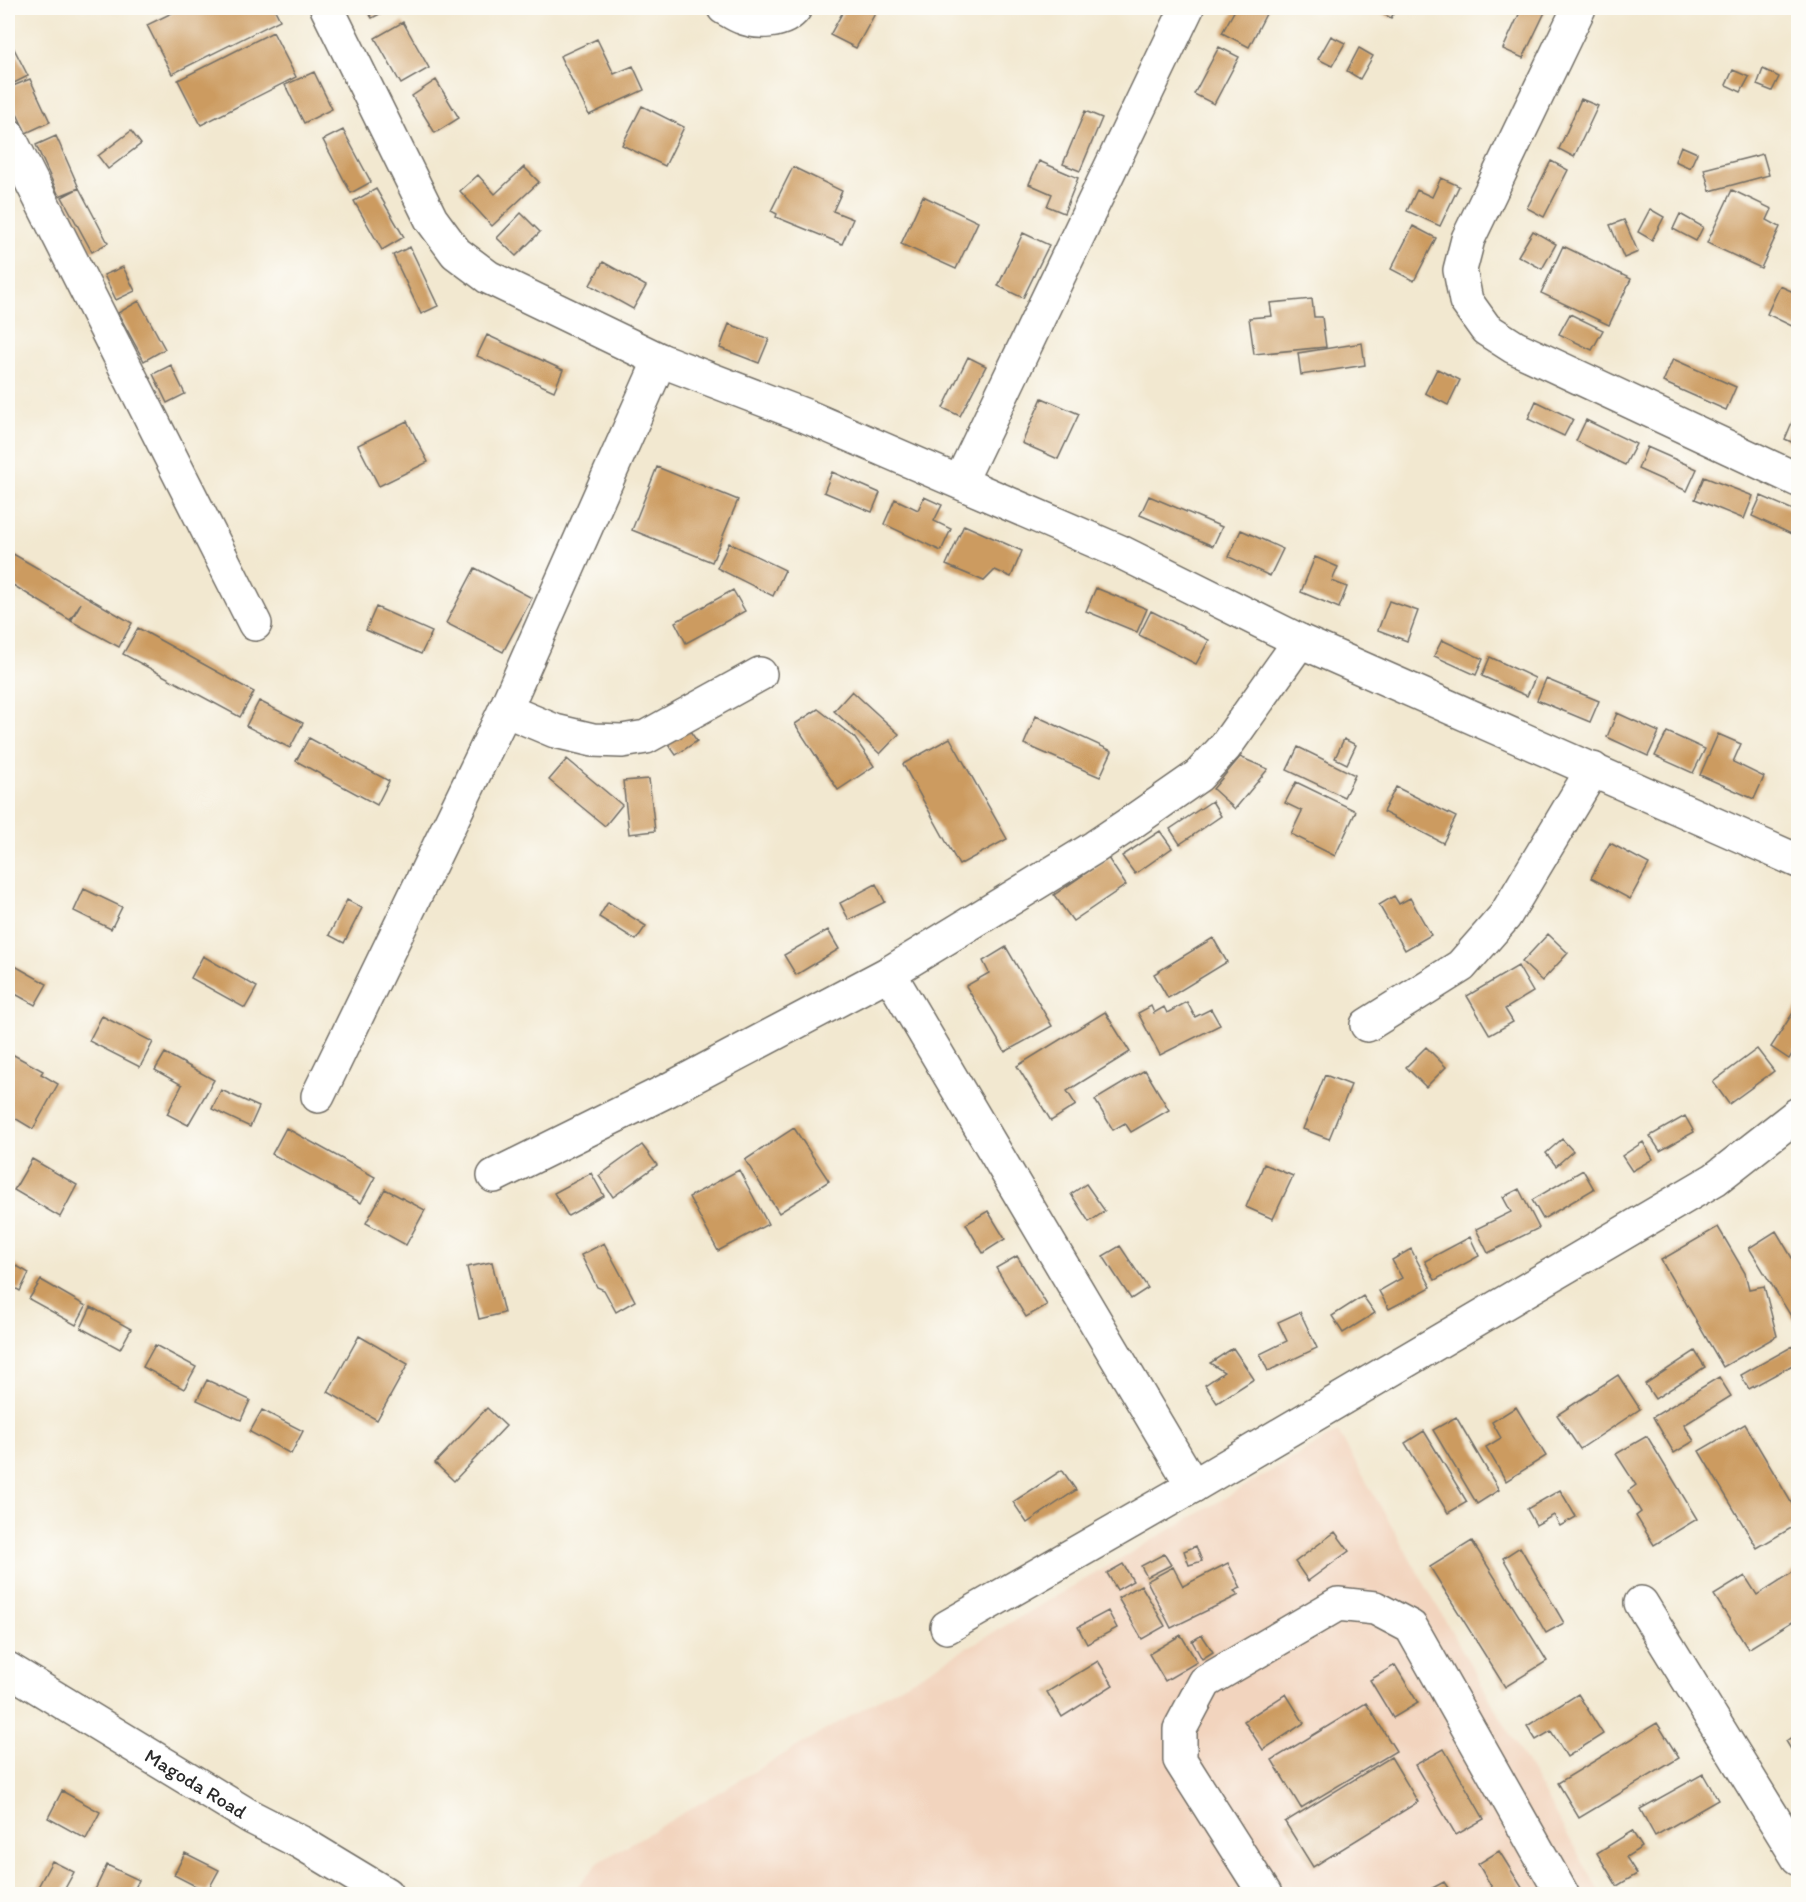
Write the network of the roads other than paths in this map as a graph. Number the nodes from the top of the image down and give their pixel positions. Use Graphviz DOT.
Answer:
graph roads {
  1 [pos="327,8"];
  2 [pos="724,8"];
  3 [pos="795,8"];
  4 [pos="1187,8"];
  5 [pos="1579,8"];
  6 [pos="8,135"];
  7 [pos="660,360"];
  8 [pos="1798,480"];
  9 [pos="960,482"];
  10 [pos="255,624"];
  11 [pos="1300,642"];
  12 [pos="760,674"];
  13 [pos="506,710"];
  14 [pos="1593,769"];
  15 [pos="1798,861"];
  16 [pos="889,973"];
  17 [pos="1367,1025"];
  18 [pos="318,1096"];
  19 [pos="1798,1114"];
  20 [pos="494,1176"];
  21 [pos="1193,1486"];
  22 [pos="1641,1603"];
  23 [pos="947,1627"];
  24 [pos="8,1669"];
  25 [pos="1798,1858"];
  26 [pos="387,1894"];
  27 [pos="1265,1894"];
  28 [pos="1562,1894"];
  1 -- 7 [label="street"];
  2 -- 3 [label="street"];
  4 -- 9 [label="street"];
  5 -- 8 [label="street"];
  6 -- 10 [label="street"];
  7 -- 9 [label="street"];
  7 -- 13 [label="street"];
  9 -- 11 [label="street"];
  11 -- 14 [label="street"];
  11 -- 16 [label="street"];
  12 -- 13 [label="street"];
  13 -- 18 [label="street"];
  14 -- 15 [label="street"];
  14 -- 17 [label="street"];
  16 -- 20 [label="street"];
  16 -- 21 [label="street"];
  19 -- 21 [label="street"];
  21 -- 23 [label="street"];
  22 -- 25 [label="street"];
  24 -- 26 [label="street, Magoda Road"];
  27 -- 28 [label="street"];
}
